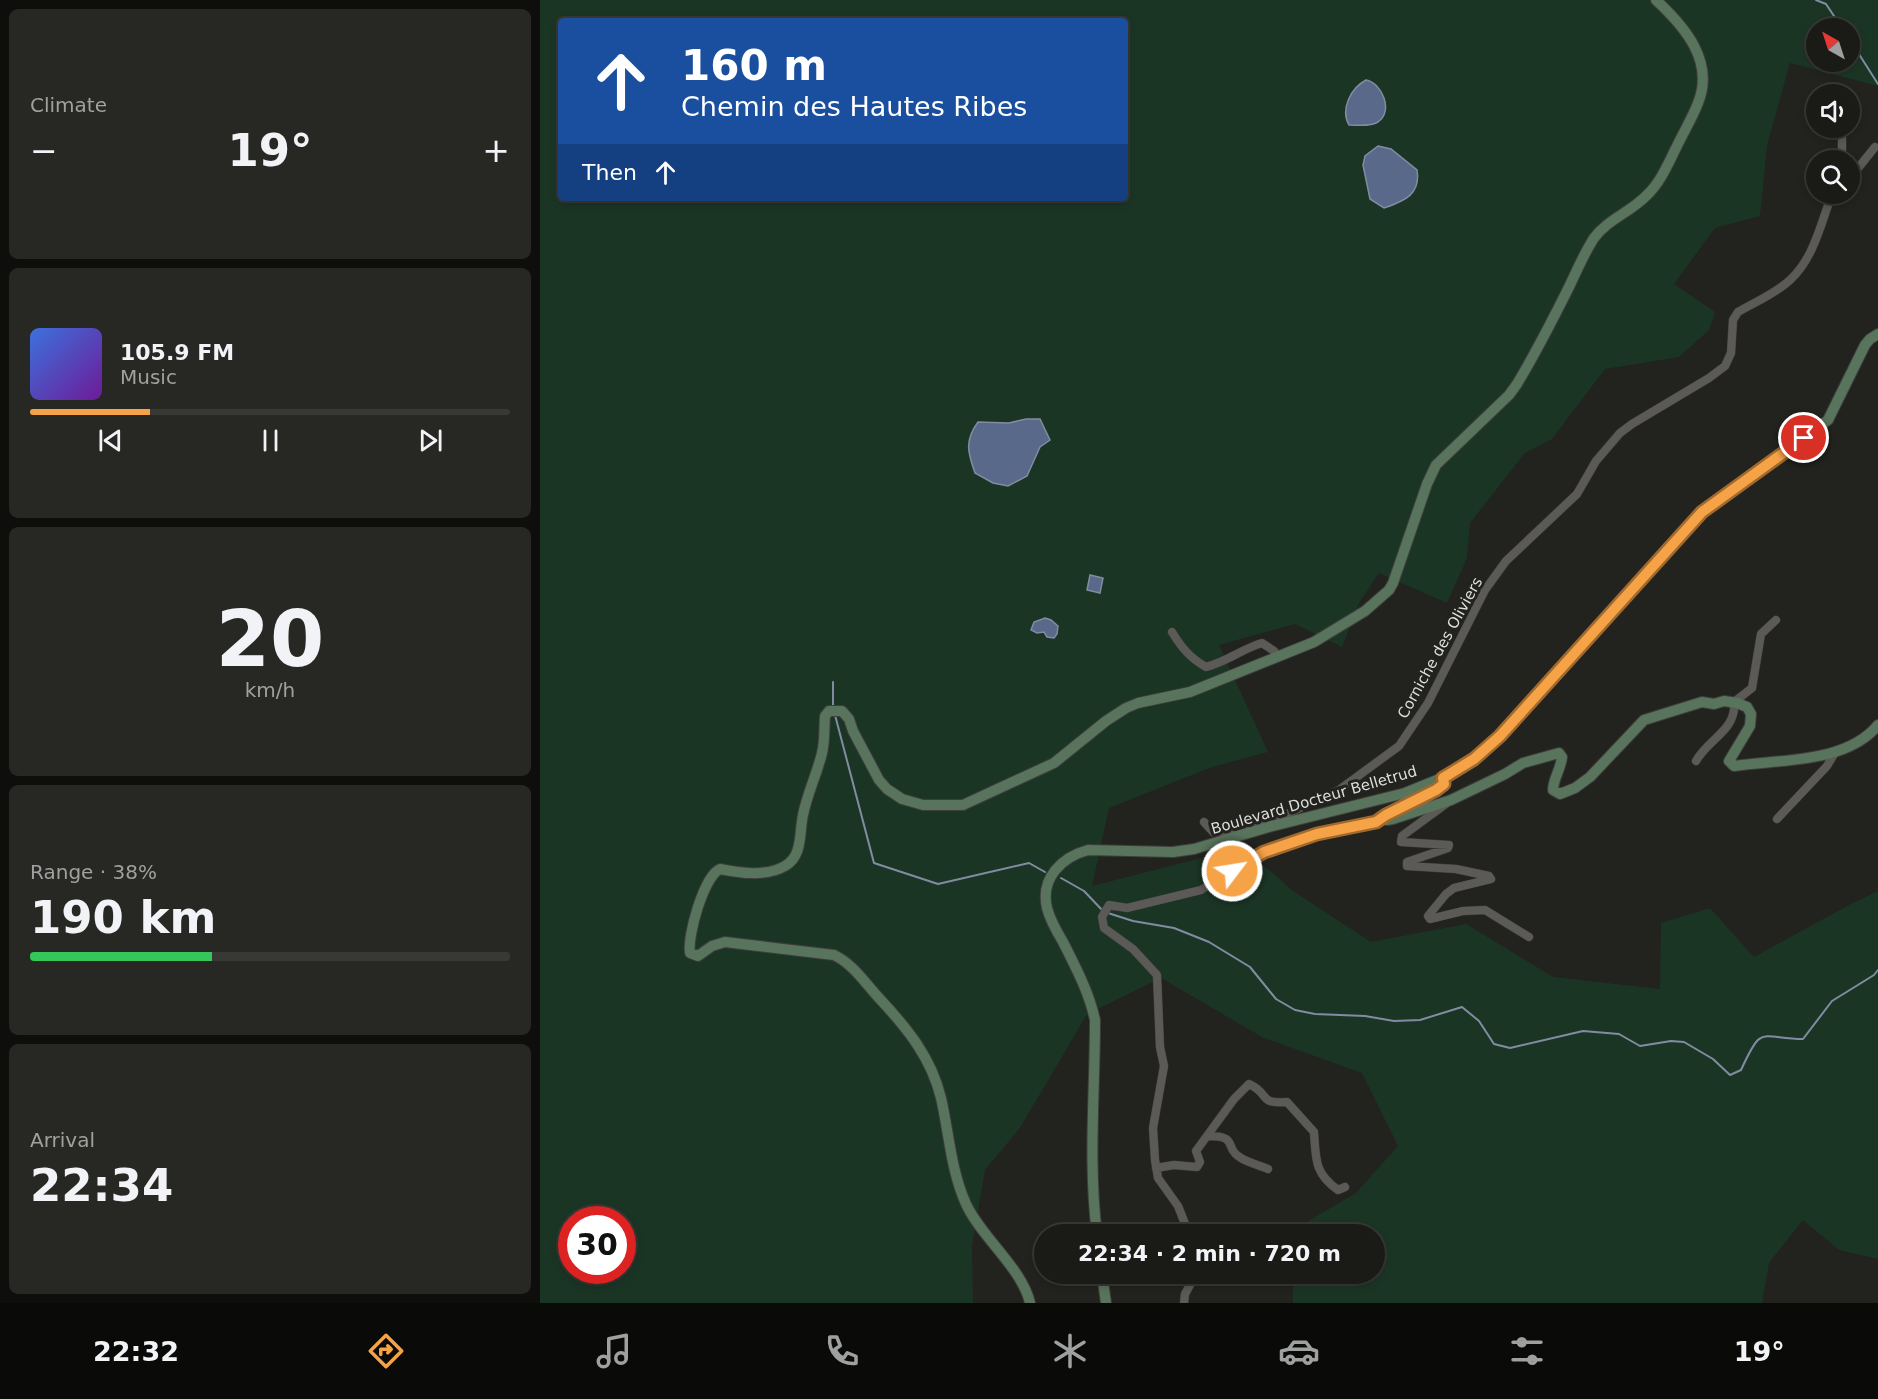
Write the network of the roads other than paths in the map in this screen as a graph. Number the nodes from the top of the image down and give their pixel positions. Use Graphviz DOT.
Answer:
graph roads {
  1 [pos="1656,0"];
  2 [pos="1875,147"];
  3 [pos="1860,166"];
  4 [pos="1832,204"];
  5 [pos="1828,205"];
  6 [pos="1878,334"];
  7 [pos="1776,620"];
  8 [pos="1172,632"];
  9 [pos="1278,657"];
  10 [pos="1734,702"];
  11 [pos="1878,725"];
  12 [pos="1836,751"];
  13 [pos="1696,761"];
  14 [pos="1443,778"];
  15 [pos="1451,800"];
  16 [pos="1384,818"];
  17 [pos="1777,819"];
  18 [pos="1204,822"];
  19 [pos="1252,832"];
  20 [pos="1529,937"];
  21 [pos="1208,1136"];
  22 [pos="1156,1168"];
  23 [pos="1268,1169"];
  24 [pos="1345,1187"];
  25 [pos="1096,1224"];
  26 [pos="1185,1224"];
  27 [pos="1103,1284"];
  28 [pos="1190,1284"];
  29 [pos="1030,1303"];
  30 [pos="1106,1303"];
  31 [pos="1184,1303"];
  1 -- 9 [label="street"];
  2 -- 3 [label="street"];
  4 -- 5 [label="street"];
  5 -- 19 [label="street, Corniche des Oliviers"];
  6 -- 14 [label="street, Boulevard Docteur Belletrud"];
  7 -- 10 [label="street"];
  8 -- 9 [label="street"];
  9 -- 29 [label="street"];
  10 -- 12 [label="street"];
  10 -- 13 [label="street"];
  10 -- 15 [label="street"];
  11 -- 12 [label="street"];
  12 -- 17 [label="street"];
  14 -- 16 [label="street"];
  14 -- 19 [label="street, Boulevard Docteur Belletrud"];
  15 -- 16 [label="street"];
  15 -- 20 [label="street"];
  16 -- 22 [label="street"];
  18 -- 19 [label="street"];
  19 -- 25 [label="street, Boulevard Docteur Belletrud"];
  21 -- 22 [label="street"];
  21 -- 23 [label="street"];
  21 -- 24 [label="street"];
  22 -- 26 [label="street"];
  27 -- 30 [label="street"];
  28 -- 31 [label="street"];
}
